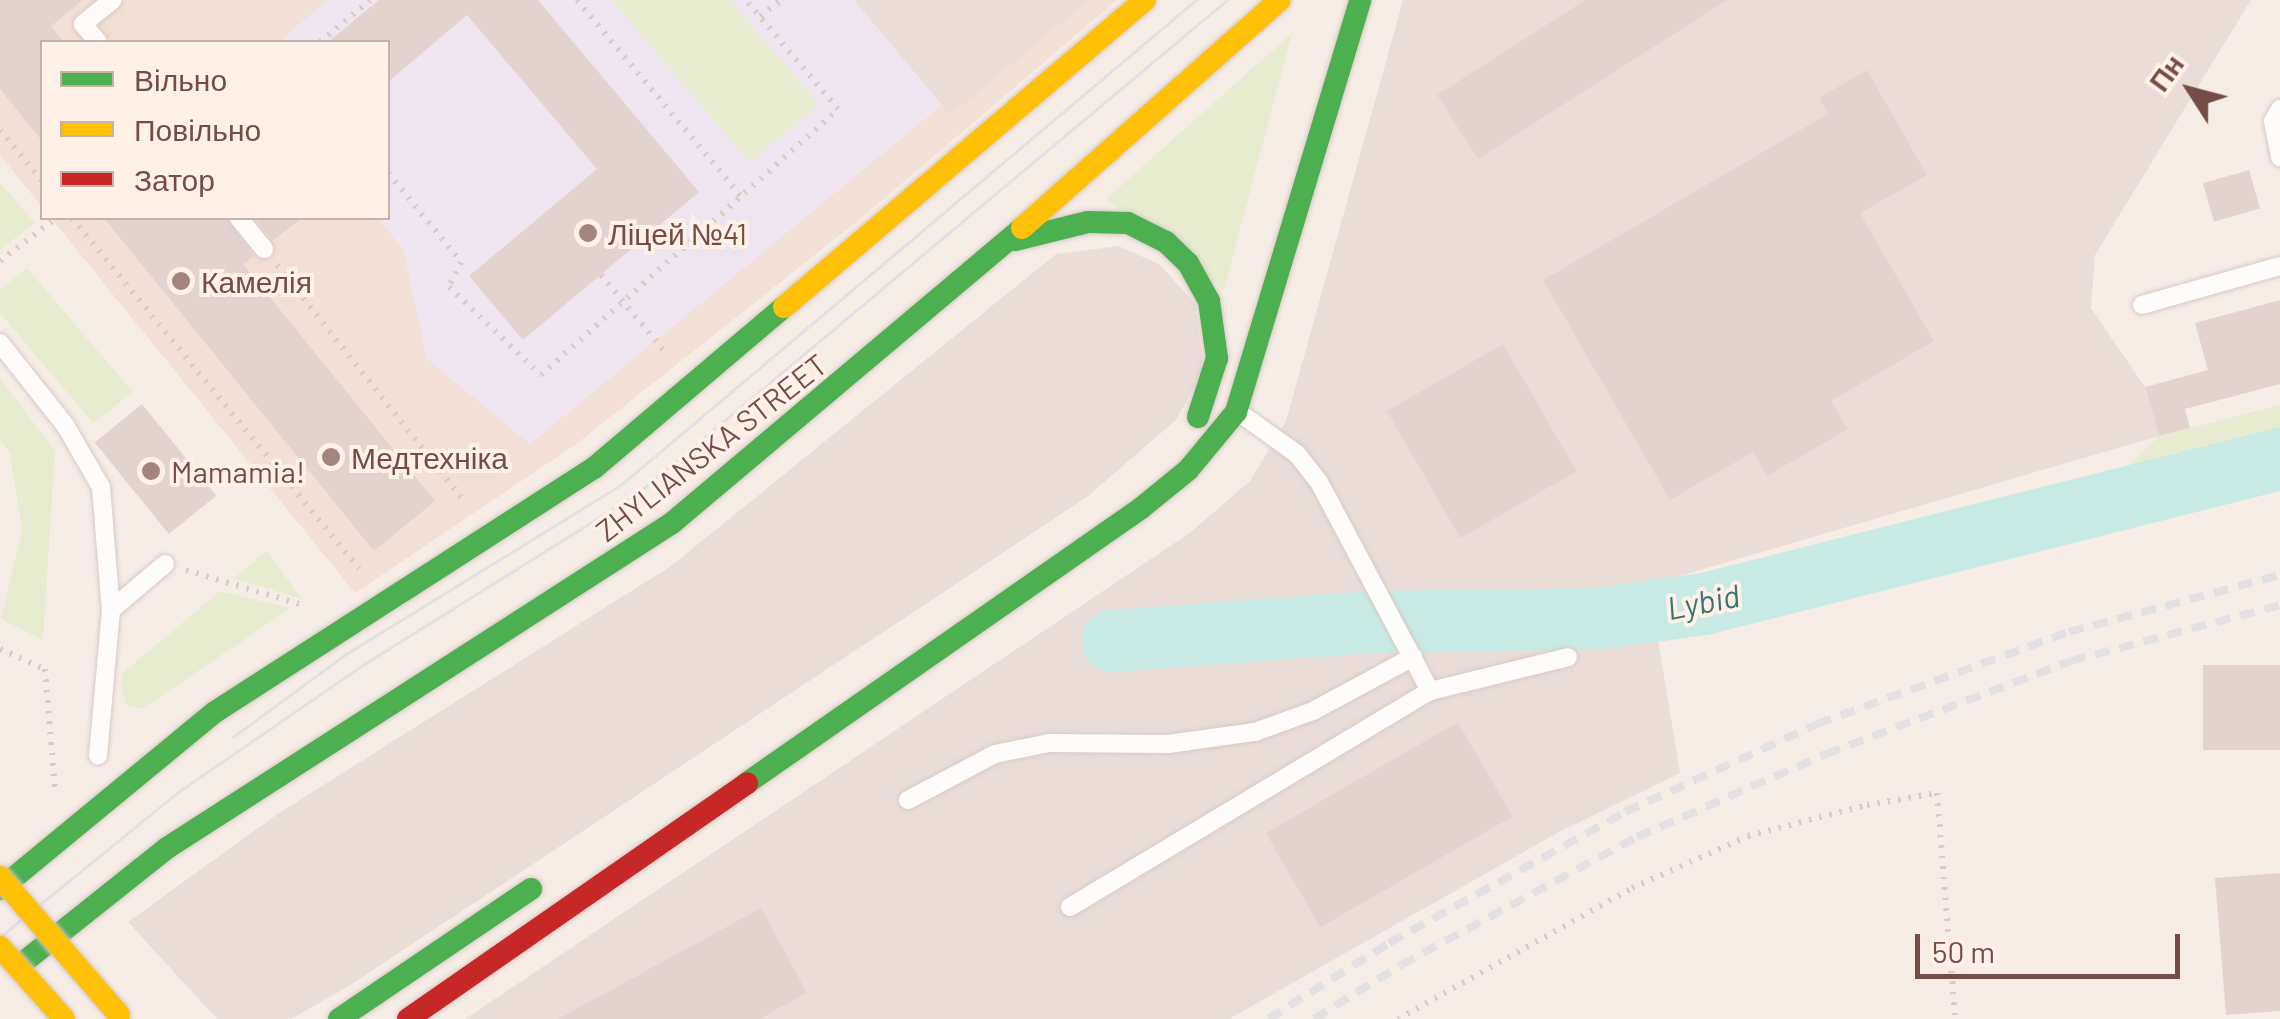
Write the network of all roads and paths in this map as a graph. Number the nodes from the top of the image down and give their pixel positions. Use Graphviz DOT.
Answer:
graph roads {
  1 [pos="112,0"];
  2 [pos="370,0"];
  3 [pos="577,0"];
  4 [pos="746,0"];
  5 [pos="780,0"];
  6 [pos="1145,0"];
  7 [pos="1280,0"];
  8 [pos="1360,0"];
  9 [pos="760,16"];
  10 [pos="96,40"];
  11 [pos="322,40"];
  12 [pos="2280,109"];
  13 [pos="0,130"];
  14 [pos="2280,157"];
  15 [pos="390,175"];
  16 [pos="40,180"];
  17 [pos="741,196"];
  18 [pos="53,220"];
  19 [pos="74,220"];
  20 [pos="241,220"];
  21 [pos="1004,244"];
  22 [pos="264,248"];
  23 [pos="0,261"];
  24 [pos="2280,266"];
  25 [pos="600,275"];
  26 [pos="623,301"];
  27 [pos="2142,305"];
  28 [pos="0,343"];
  29 [pos="665,352"];
  30 [pos="1236,412"];
  31 [pos="1184,431"];
  32 [pos="464,500"];
  33 [pos="166,564"];
  34 [pos="360,570"];
  35 [pos="306,606"];
  36 [pos="111,610"];
  37 [pos="0,649"];
  38 [pos="1413,657"];
  39 [pos="1568,657"];
  40 [pos="1430,691"];
  41 [pos="98,755"];
  42 [pos="55,794"];
  43 [pos="908,800"];
  44 [pos="551,876"];
  45 [pos="0,877"];
  46 [pos="0,889"];
  47 [pos="1070,907"];
  48 [pos="0,947"];
  49 [pos="0,982"];
  50 [pos="121,1017"];
  51 [pos="64,1019"];
  52 [pos="340,1019"];
  53 [pos="408,1019"];
  54 [pos="1398,1019"];
  55 [pos="1956,1019"];
  1 -- 10 [label="lane"];
  2 -- 11 [label="path"];
  3 -- 17 [label="path"];
  4 -- 9 [label="path"];
  5 -- 9 [label="path"];
  6 -- 46 [label="main road, ZHYLIANSKA STREET"];
  7 -- 21 [label="main road, ZHYLIANSKA STREET"];
  8 -- 30 [label="main road"];
  9 -- 17 [label="path"];
  12 -- 14 [label="lane"];
  13 -- 16 [label="path"];
  15 -- 26 [label="path"];
  17 -- 26 [label="path"];
  18 -- 23 [label="path"];
  19 -- 34 [label="path"];
  20 -- 22 [label="lane"];
  21 -- 31 [label="main road"];
  21 -- 49 [label="main road, ZHYLIANSKA STREET"];
  22 -- 32 [label="path"];
  24 -- 27 [label="lane"];
  25 -- 26 [label="path"];
  26 -- 29 [label="path"];
  28 -- 36 [label="lane"];
  30 -- 38 [label="lane"];
  30 -- 53 [label="main road"];
  33 -- 35 [label="path"];
  33 -- 36 [label="lane"];
  36 -- 41 [label="lane"];
  37 -- 42 [label="path"];
  38 -- 40 [label="lane"];
  38 -- 43 [label="lane"];
  39 -- 40 [label="lane"];
  40 -- 47 [label="lane"];
  44 -- 52 [label="main road"];
  45 -- 50 [label="main road, bridge"];
  48 -- 51 [label="main road, bridge"];
  54 -- 55 [label="path"];
}
